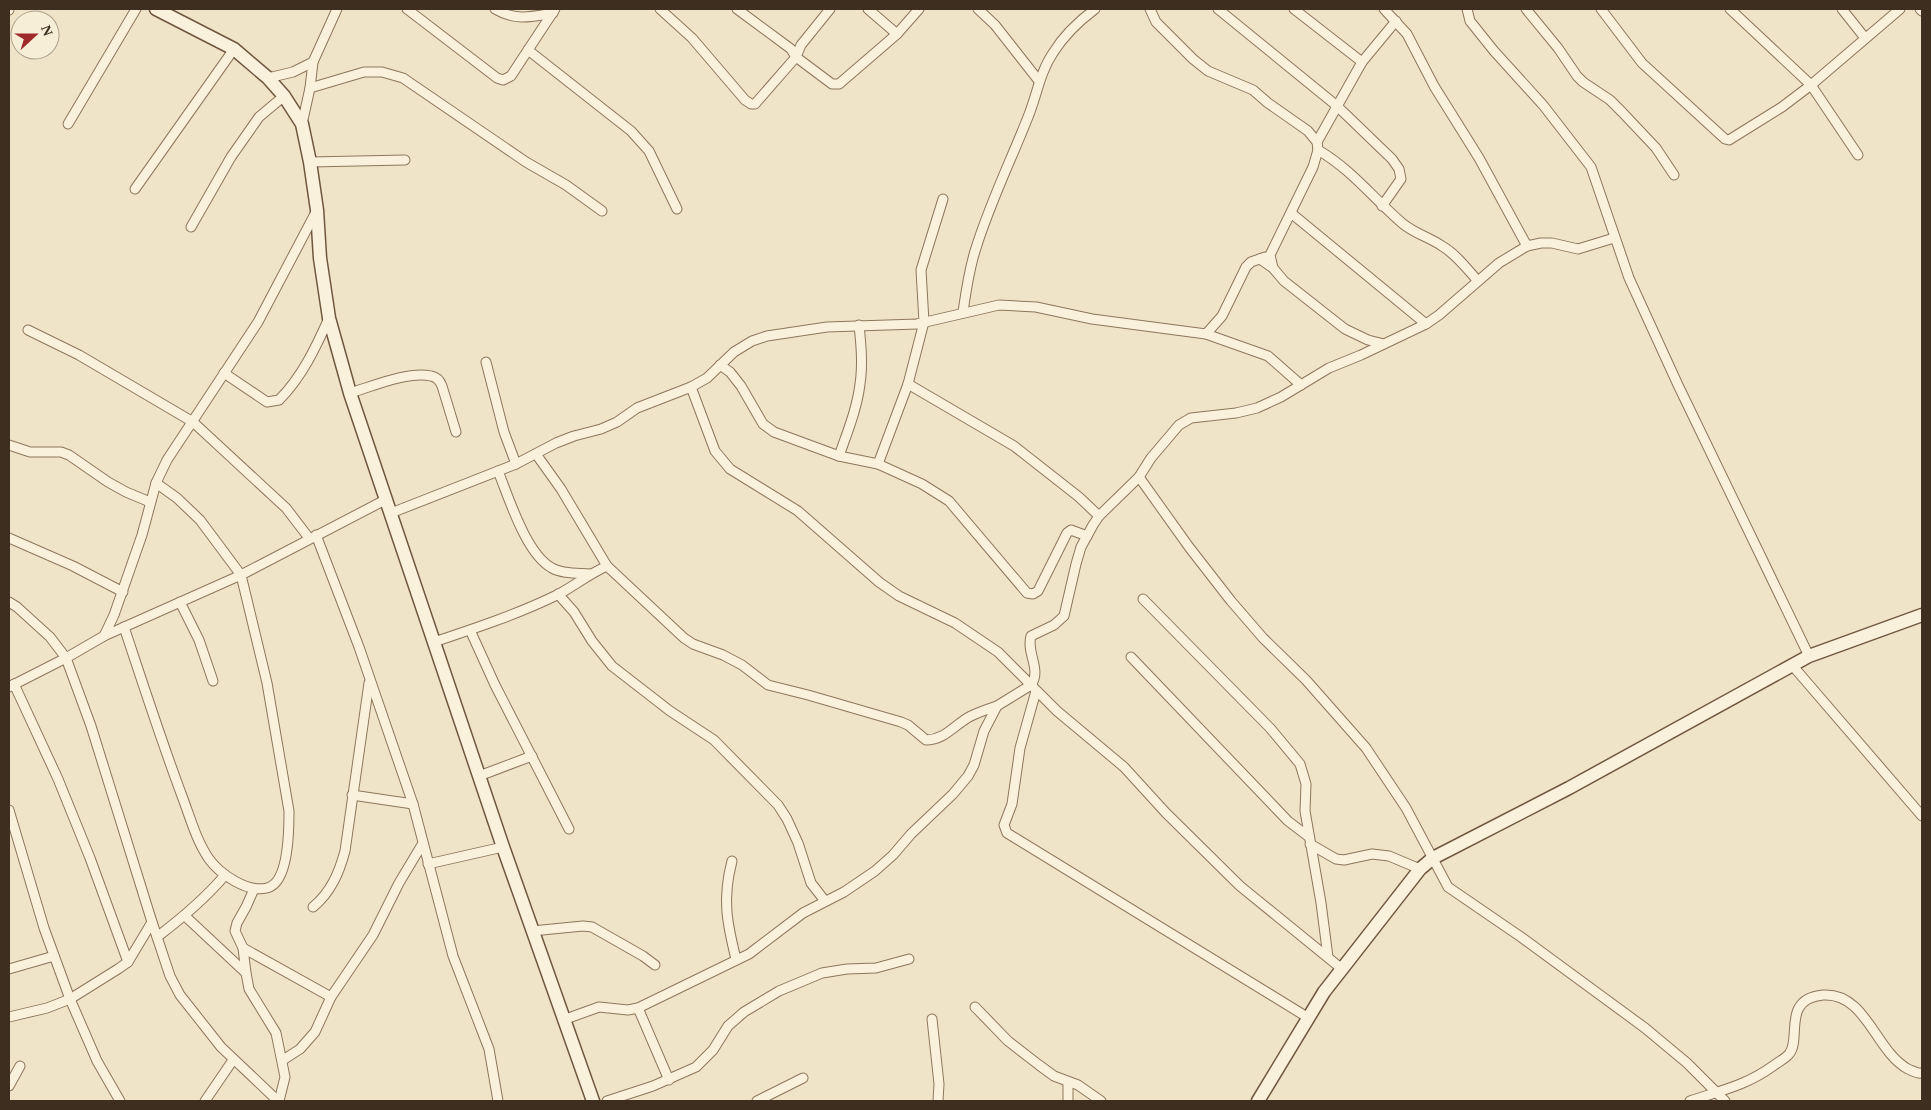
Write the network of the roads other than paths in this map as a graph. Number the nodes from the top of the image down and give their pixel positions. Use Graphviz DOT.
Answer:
graph roads {
  1 [pos="136,9"];
  2 [pos="156,9"];
  3 [pos="338,9"];
  4 [pos="407,9"];
  5 [pos="495,9"];
  6 [pos="660,9"];
  7 [pos="738,9"];
  8 [pos="830,9"];
  9 [pos="868,9"];
  10 [pos="919,9"];
  11 [pos="978,9"];
  12 [pos="1095,9"];
  13 [pos="1150,9"];
  14 [pos="1218,9"];
  15 [pos="1294,9"];
  16 [pos="1384,9"];
  17 [pos="1467,9"];
  18 [pos="1526,9"];
  19 [pos="1601,9"];
  20 [pos="1730,9"];
  21 [pos="1842,9"];
  22 [pos="1900,9"];
  23 [pos="554,11"];
  24 [pos="1396,22"];
  25 [pos="897,34"];
  26 [pos="1865,38"];
  27 [pos="234,49"];
  28 [pos="528,50"];
  29 [pos="796,57"];
  30 [pos="313,62"];
  31 [pos="1362,62"];
  32 [pos="268,78"];
  33 [pos="1039,81"];
  34 [pos="1811,85"];
  35 [pos="310,88"];
  36 [pos="284,96"];
  37 [pos="1337,106"];
  38 [pos="68,124"];
  39 [pos="302,124"];
  40 [pos="1318,146"];
  41 [pos="1858,155"];
  42 [pos="405,160"];
  43 [pos="310,162"];
  44 [pos="1674,175"];
  45 [pos="135,189"];
  46 [pos="943,199"];
  47 [pos="1382,206"];
  48 [pos="677,209"];
  49 [pos="317,210"];
  50 [pos="602,211"];
  51 [pos="1291,213"];
  52 [pos="191,227"];
  53 [pos="1614,238"];
  54 [pos="1528,246"];
  55 [pos="1270,255"];
  56 [pos="1260,259"];
  57 [pos="1273,268"];
  58 [pos="1478,280"];
  59 [pos="963,312"];
  60 [pos="329,318"];
  61 [pos="924,322"];
  62 [pos="1426,324"];
  63 [pos="859,325"];
  64 [pos="28,330"];
  65 [pos="1206,334"];
  66 [pos="1384,344"];
  67 [pos="486,362"];
  68 [pos="720,365"];
  69 [pos="224,373"];
  70 [pos="908,384"];
  71 [pos="1301,385"];
  72 [pos="691,387"];
  73 [pos="350,393"];
  74 [pos="193,422"];
  75 [pos="456,432"];
  76 [pos="9,445"];
  77 [pos="536,454"];
  78 [pos="839,456"];
  79 [pos="516,464"];
  80 [pos="878,464"];
  81 [pos="498,471"];
  82 [pos="1139,477"];
  83 [pos="156,483"];
  84 [pos="385,500"];
  85 [pos="150,502"];
  86 [pos="391,513"];
  87 [pos="1099,516"];
  88 [pos="312,536"];
  89 [pos="1087,536"];
  90 [pos="9,538"];
  91 [pos="607,566"];
  92 [pos="590,574"];
  93 [pos="241,575"];
  94 [pos="123,592"];
  95 [pos="558,594"];
  96 [pos="1143,600"];
  97 [pos="9,602"];
  98 [pos="180,602"];
  99 [pos="1922,615"];
  100 [pos="124,627"];
  101 [pos="470,630"];
  102 [pos="104,636"];
  103 [pos="434,642"];
  104 [pos="1809,656"];
  105 [pos="1131,657"];
  106 [pos="66,658"];
  107 [pos="1792,665"];
  108 [pos="370,680"];
  109 [pos="213,681"];
  110 [pos="11,686"];
  111 [pos="1033,688"];
  112 [pos="997,706"];
  113 [pos="532,756"];
  114 [pos="479,776"];
  115 [pos="352,795"];
  116 [pos="413,804"];
  117 [pos="9,810"];
  118 [pos="1922,816"];
  119 [pos="569,829"];
  120 [pos="1309,840"];
  121 [pos="423,843"];
  122 [pos="503,847"];
  123 [pos="1433,858"];
  124 [pos="732,861"];
  125 [pos="428,864"];
  126 [pos="1420,870"];
  127 [pos="226,875"];
  128 [pos="254,888"];
  129 [pos="825,902"];
  130 [pos="313,907"];
  131 [pos="184,916"];
  132 [pos="152,922"];
  133 [pos="532,931"];
  134 [pos="156,937"];
  135 [pos="244,948"];
  136 [pos="54,956"];
  137 [pos="1328,957"];
  138 [pos="909,958"];
  139 [pos="736,959"];
  140 [pos="128,962"];
  141 [pos="655,965"];
  142 [pos="9,969"];
  143 [pos="1342,969"];
  144 [pos="246,973"];
  145 [pos="331,997"];
  146 [pos="70,999"];
  147 [pos="975,1007"];
  148 [pos="638,1008"];
  149 [pos="9,1017"];
  150 [pos="1308,1017"];
  151 [pos="932,1019"];
  152 [pos="563,1020"];
  153 [pos="233,1060"];
  154 [pos="282,1060"];
  155 [pos="20,1066"];
  156 [pos="1922,1073"];
  157 [pos="803,1078"];
  158 [pos="669,1080"];
  159 [pos="1068,1082"];
  160 [pos="9,1086"];
  161 [pos="1716,1092"];
  162 [pos="120,1101"];
  163 [pos="205,1101"];
  164 [pos="279,1101"];
  165 [pos="498,1101"];
  166 [pos="593,1101"];
  167 [pos="607,1101"];
  168 [pos="757,1101"];
  169 [pos="938,1101"];
  170 [pos="1068,1101"];
  171 [pos="1101,1101"];
  172 [pos="1258,1101"];
  173 [pos="1690,1101"];
  174 [pos="1725,1101"];
  1 -- 38 [label="street"];
  2 -- 27 [label="street"];
  3 -- 30 [label="street"];
  4 -- 28 [label="street"];
  5 -- 23 [label="street"];
  6 -- 29 [label="street"];
  7 -- 29 [label="street"];
  8 -- 29 [label="street"];
  9 -- 25 [label="street"];
  10 -- 25 [label="street"];
  11 -- 33 [label="street"];
  12 -- 33 [label="street"];
  13 -- 40 [label="street"];
  14 -- 37 [label="street"];
  15 -- 31 [label="street"];
  16 -- 24 [label="street"];
  17 -- 53 [label="street"];
  18 -- 44 [label="street"];
  19 -- 34 [label="street"];
  20 -- 34 [label="street"];
  21 -- 26 [label="street"];
  22 -- 26 [label="street"];
  23 -- 28 [label="street"];
  24 -- 31 [label="street"];
  24 -- 54 [label="street"];
  25 -- 29 [label="street"];
  26 -- 34 [label="street"];
  27 -- 32 [label="street"];
  27 -- 45 [label="street"];
  28 -- 48 [label="street"];
  30 -- 32 [label="street"];
  30 -- 35 [label="street"];
  31 -- 37 [label="street"];
  32 -- 36 [label="street"];
  33 -- 59 [label="street"];
  34 -- 41 [label="street"];
  35 -- 39 [label="street"];
  35 -- 50 [label="street"];
  36 -- 39 [label="street"];
  36 -- 52 [label="street"];
  37 -- 40 [label="street"];
  37 -- 47 [label="street"];
  39 -- 43 [label="street"];
  40 -- 47 [label="street"];
  40 -- 51 [label="street"];
  42 -- 43 [label="street"];
  43 -- 49 [label="street"];
  46 -- 61 [label="street"];
  47 -- 58 [label="street"];
  49 -- 60 [label="street"];
  49 -- 69 [label="street"];
  51 -- 55 [label="street"];
  51 -- 62 [label="street"];
  53 -- 54 [label="street"];
  53 -- 104 [label="street"];
  54 -- 58 [label="street"];
  55 -- 56 [label="street"];
  55 -- 57 [label="street"];
  56 -- 57 [label="street"];
  56 -- 65 [label="street"];
  57 -- 66 [label="street"];
  58 -- 62 [label="street"];
  59 -- 61 [label="street"];
  59 -- 65 [label="street"];
  60 -- 69 [label="street"];
  60 -- 73 [label="street"];
  61 -- 63 [label="street"];
  61 -- 70 [label="street"];
  62 -- 66 [label="street"];
  63 -- 68 [label="street"];
  63 -- 78 [label="street"];
  64 -- 74 [label="street"];
  65 -- 71 [label="street"];
  66 -- 71 [label="street"];
  67 -- 79 [label="street"];
  68 -- 72 [label="street"];
  68 -- 78 [label="street"];
  69 -- 74 [label="street"];
  70 -- 80 [label="street"];
  70 -- 87 [label="street"];
  71 -- 82 [label="street"];
  72 -- 77 [label="street"];
  72 -- 111 [label="street"];
  73 -- 75 [label="street"];
  73 -- 84 [label="street"];
  74 -- 83 [label="street"];
  74 -- 88 [label="street"];
  76 -- 85 [label="street"];
  77 -- 79 [label="street"];
  77 -- 91 [label="street"];
  78 -- 80 [label="street"];
  79 -- 81 [label="street"];
  80 -- 89 [label="street"];
  81 -- 86 [label="street"];
  81 -- 92 [label="street"];
  82 -- 87 [label="street"];
  82 -- 123 [label="street"];
  83 -- 85 [label="street"];
  83 -- 93 [label="street"];
  84 -- 86 [label="street"];
  84 -- 88 [label="street"];
  85 -- 94 [label="street"];
  86 -- 103 [label="street"];
  87 -- 89 [label="street"];
  88 -- 93 [label="street"];
  88 -- 108 [label="street"];
  89 -- 111 [label="street"];
  90 -- 94 [label="street"];
  91 -- 92 [label="street"];
  91 -- 112 [label="street"];
  92 -- 95 [label="street"];
  93 -- 98 [label="street"];
  93 -- 128 [label="street"];
  94 -- 102 [label="street"];
  95 -- 101 [label="street"];
  95 -- 129 [label="street"];
  96 -- 120 [label="street"];
  97 -- 106 [label="street"];
  98 -- 100 [label="street"];
  98 -- 109 [label="street"];
  99 -- 104 [label="street"];
  100 -- 102 [label="street"];
  100 -- 127 [label="street"];
  101 -- 103 [label="street"];
  101 -- 113 [label="street"];
  102 -- 106 [label="street"];
  103 -- 114 [label="street"];
  104 -- 107 [label="street"];
  105 -- 120 [label="street"];
  106 -- 110 [label="street"];
  106 -- 132 [label="street"];
  107 -- 118 [label="street"];
  107 -- 123 [label="street"];
  108 -- 115 [label="street"];
  108 -- 116 [label="street"];
  110 -- 140 [label="street"];
  111 -- 112 [label="street"];
  111 -- 137 [label="street"];
  111 -- 150 [label="street"];
  112 -- 129 [label="street"];
  113 -- 114 [label="street"];
  113 -- 119 [label="street"];
  114 -- 122 [label="street"];
  115 -- 116 [label="street"];
  115 -- 130 [label="street"];
  116 -- 121 [label="street"];
  117 -- 136 [label="street"];
  120 -- 126 [label="street"];
  120 -- 137 [label="street"];
  121 -- 125 [label="street"];
  121 -- 145 [label="street"];
  122 -- 125 [label="street"];
  122 -- 133 [label="street"];
  123 -- 126 [label="street"];
  123 -- 161 [label="street"];
  124 -- 139 [label="street"];
  125 -- 165 [label="street"];
  126 -- 143 [label="street"];
  127 -- 128 [label="street"];
  127 -- 131 [label="street"];
  128 -- 135 [label="street"];
  129 -- 139 [label="street"];
  131 -- 134 [label="street"];
  131 -- 144 [label="street"];
  132 -- 134 [label="street"];
  132 -- 140 [label="street"];
  133 -- 141 [label="street"];
  133 -- 152 [label="street"];
  134 -- 153 [label="street"];
  135 -- 144 [label="street"];
  135 -- 145 [label="street"];
  136 -- 142 [label="street"];
  136 -- 146 [label="street"];
  137 -- 143 [label="street"];
  138 -- 158 [label="street"];
  139 -- 148 [label="street"];
  140 -- 146 [label="street"];
  143 -- 150 [label="street"];
  144 -- 154 [label="street"];
  145 -- 154 [label="street"];
  146 -- 149 [label="street"];
  146 -- 162 [label="street"];
  147 -- 159 [label="street"];
  148 -- 152 [label="street"];
  148 -- 158 [label="street"];
  150 -- 172 [label="street"];
  151 -- 169 [label="street"];
  152 -- 166 [label="street"];
  153 -- 163 [label="street"];
  153 -- 164 [label="street"];
  154 -- 164 [label="street"];
  155 -- 160 [label="street"];
  156 -- 161 [label="street"];
  157 -- 168 [label="street"];
  158 -- 167 [label="street"];
  159 -- 170 [label="street"];
  159 -- 171 [label="street"];
  161 -- 173 [label="street"];
  161 -- 174 [label="street"];
}
